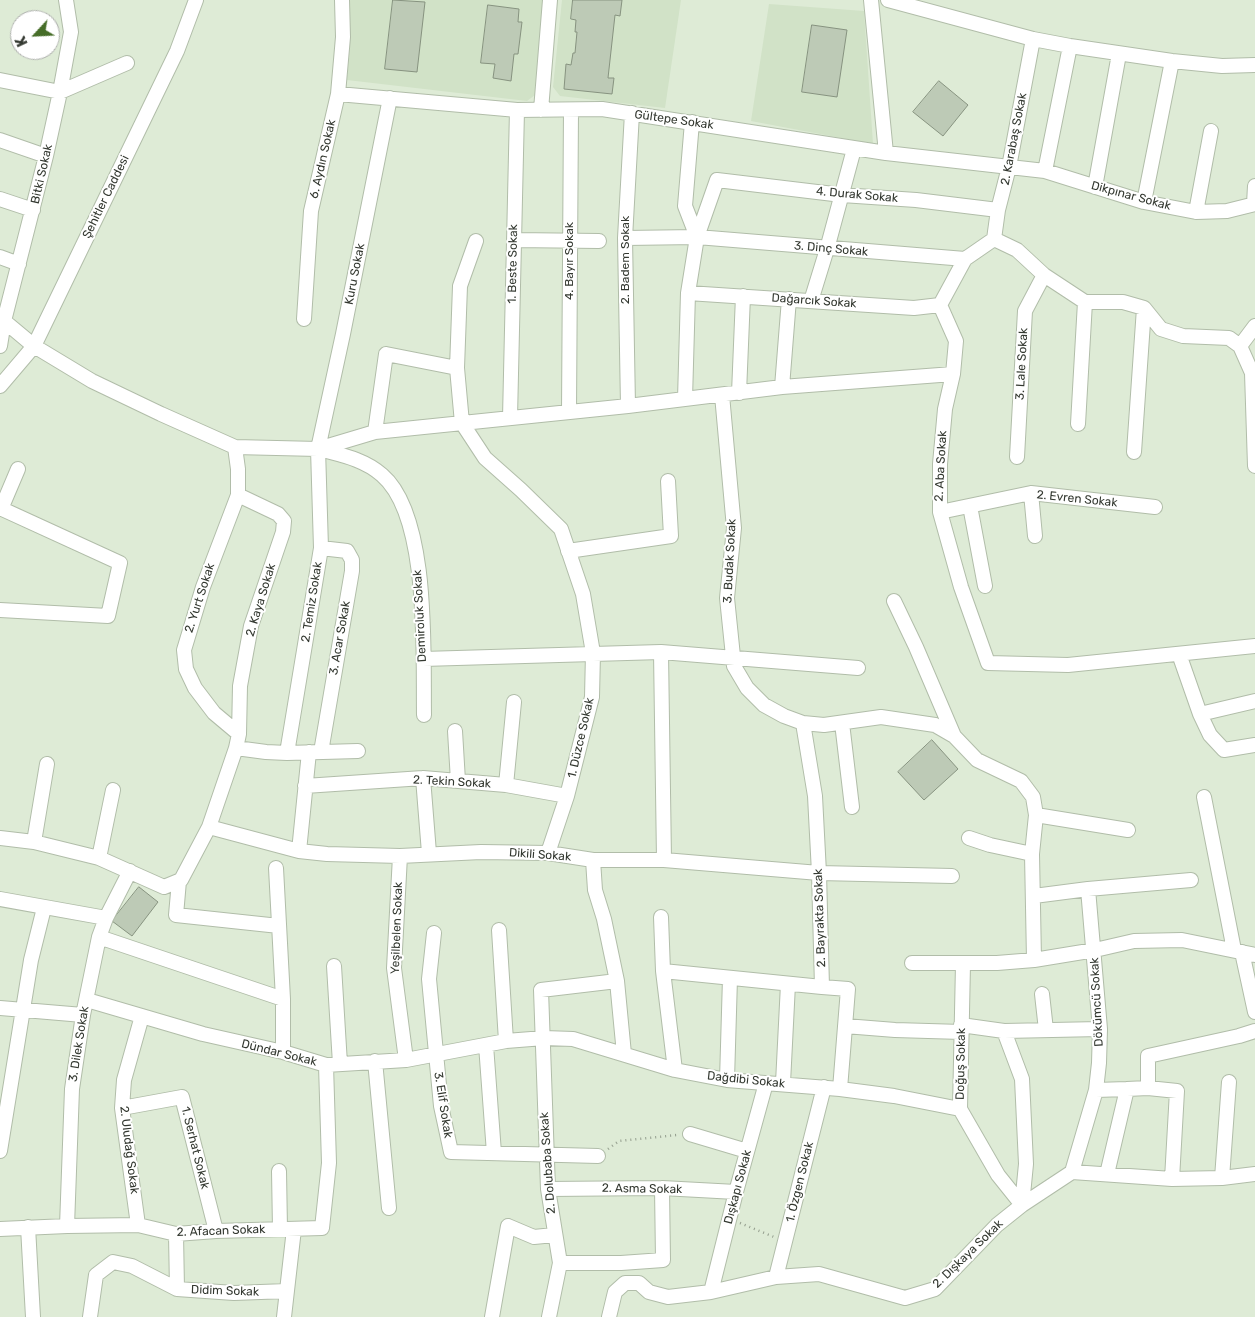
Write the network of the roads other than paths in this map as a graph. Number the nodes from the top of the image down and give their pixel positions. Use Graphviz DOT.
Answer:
graph roads {
  1 [pos="66,0"];
  2 [pos="196,0"];
  3 [pos="342,0"];
  4 [pos="550,0"];
  5 [pos="871,0"];
  6 [pos="888,0"];
  7 [pos="1033,39"];
  8 [pos="1070,46"];
  9 [pos="1119,54"];
  10 [pos="1172,61"];
  11 [pos="127,63"];
  12 [pos="1255,65"];
  13 [pos="0,80"];
  14 [pos="60,92"];
  15 [pos="338,94"];
  16 [pos="390,98"];
  17 [pos="517,110"];
  18 [pos="541,110"];
  19 [pos="571,110"];
  20 [pos="632,113"];
  21 [pos="692,122"];
  22 [pos="1211,131"];
  23 [pos="0,140"];
  24 [pos="854,149"];
  25 [pos="886,153"];
  26 [pos="46,156"];
  27 [pos="1009,167"];
  28 [pos="1045,170"];
  29 [pos="1255,186"];
  30 [pos="1095,187"];
  31 [pos="842,195"];
  32 [pos="0,199"];
  33 [pos="1144,202"];
  34 [pos="1254,204"];
  35 [pos="33,210"];
  36 [pos="998,210"];
  37 [pos="1196,212"];
  38 [pos="697,237"];
  39 [pos="625,238"];
  40 [pos="994,238"];
  41 [pos="514,240"];
  42 [pos="476,241"];
  43 [pos="570,241"];
  44 [pos="599,241"];
  45 [pos="828,249"];
  46 [pos="0,257"];
  47 [pos="965,259"];
  48 [pos="19,264"];
  49 [pos="1044,275"];
  50 [pos="688,293"];
  51 [pos="743,296"];
  52 [pos="789,299"];
  53 [pos="811,301"];
  54 [pos="1085,302"];
  55 [pos="940,305"];
  56 [pos="1144,308"];
  57 [pos="4,312"];
  58 [pos="304,319"];
  59 [pos="1255,326"];
  60 [pos="0,346"];
  61 [pos="34,346"];
  62 [pos="1240,346"];
  63 [pos="457,368"];
  64 [pos="953,374"];
  65 [pos="1253,375"];
  66 [pos="0,386"];
  67 [pos="782,387"];
  68 [pos="739,393"];
  69 [pos="722,395"];
  70 [pos="685,399"];
  71 [pos="628,406"];
  72 [pos="569,412"];
  73 [pos="510,418"];
  74 [pos="462,423"];
  75 [pos="1078,424"];
  76 [pos="375,432"];
  77 [pos="235,447"];
  78 [pos="318,449"];
  79 [pos="1134,452"];
  80 [pos="1017,457"];
  81 [pos="1255,466"];
  82 [pos="18,469"];
  83 [pos="668,481"];
  84 [pos="1031,494"];
  85 [pos="238,495"];
  86 [pos="970,506"];
  87 [pos="1155,507"];
  88 [pos="0,508"];
  89 [pos="940,512"];
  90 [pos="1035,536"];
  91 [pos="321,548"];
  92 [pos="568,551"];
  93 [pos="985,586"];
  94 [pos="894,601"];
  95 [pos="0,610"];
  96 [pos="1255,646"];
  97 [pos="661,652"];
  98 [pos="593,653"];
  99 [pos="1179,654"];
  100 [pos="423,658"];
  101 [pos="734,662"];
  102 [pos="858,668"];
  103 [pos="1255,701"];
  104 [pos="514,702"];
  105 [pos="1200,714"];
  106 [pos="424,715"];
  107 [pos="803,723"];
  108 [pos="842,723"];
  109 [pos="455,731"];
  110 [pos="239,734"];
  111 [pos="954,736"];
  112 [pos="1255,745"];
  113 [pos="236,748"];
  114 [pos="358,751"];
  115 [pos="315,752"];
  116 [pos="287,753"];
  117 [pos="47,764"];
  118 [pos="423,778"];
  119 [pos="458,781"];
  120 [pos="506,785"];
  121 [pos="305,786"];
  122 [pos="113,790"];
  123 [pos="567,796"];
  124 [pos="1204,797"];
  125 [pos="852,807"];
  126 [pos="1036,815"];
  127 [pos="210,827"];
  128 [pos="1128,830"];
  129 [pos="0,838"];
  130 [pos="968,838"];
  131 [pos="34,842"];
  132 [pos="299,851"];
  133 [pos="429,853"];
  134 [pos="548,853"];
  135 [pos="1032,854"];
  136 [pos="400,856"];
  137 [pos="98,858"];
  138 [pos="592,860"];
  139 [pos="664,860"];
  140 [pos="276,868"];
  141 [pos="130,871"];
  142 [pos="819,873"];
  143 [pos="952,876"];
  144 [pos="1191,880"];
  145 [pos="179,881"];
  146 [pos="1088,889"];
  147 [pos="1034,896"];
  148 [pos="0,899"];
  149 [pos="44,908"];
  150 [pos="661,917"];
  151 [pos="106,918"];
  152 [pos="279,926"];
  153 [pos="499,930"];
  154 [pos="434,933"];
  155 [pos="99,937"];
  156 [pos="1095,950"];
  157 [pos="1244,952"];
  158 [pos="1034,960"];
  159 [pos="912,963"];
  160 [pos="963,964"];
  161 [pos="334,966"];
  162 [pos="663,970"];
  163 [pos="730,978"];
  164 [pos="617,981"];
  165 [pos="788,984"];
  166 [pos="822,987"];
  167 [pos="1042,994"];
  168 [pos="283,999"];
  169 [pos="87,1000"];
  170 [pos="0,1008"];
  171 [pos="24,1010"];
  172 [pos="1255,1012"];
  173 [pos="83,1015"];
  174 [pos="142,1016"];
  175 [pos="845,1026"];
  176 [pos="961,1029"];
  177 [pos="1100,1029"];
  178 [pos="1004,1030"];
  179 [pos="1046,1030"];
  180 [pos="1255,1031"];
  181 [pos="544,1038"];
  182 [pos="506,1041"];
  183 [pos="486,1045"];
  184 [pos="283,1052"];
  185 [pos="436,1053"];
  186 [pos="624,1054"];
  187 [pos="406,1060"];
  188 [pos="375,1061"];
  189 [pos="333,1064"];
  190 [pos="675,1070"];
  191 [pos="727,1080"];
  192 [pos="1229,1082"];
  193 [pos="766,1083"];
  194 [pos="783,1084"];
  195 [pos="824,1087"];
  196 [pos="1148,1088"];
  197 [pos="840,1089"];
  198 [pos="1127,1089"];
  199 [pos="1096,1090"];
  200 [pos="4,1096"];
  201 [pos="122,1108"];
  202 [pos="960,1109"];
  203 [pos="690,1134"];
  204 [pos="0,1151"];
  205 [pos="747,1151"];
  206 [pos="494,1153"];
  207 [pos="546,1154"];
  208 [pos="598,1156"];
  209 [pos="279,1171"];
  210 [pos="1072,1172"];
  211 [pos="1106,1174"];
  212 [pos="1255,1174"];
  213 [pos="1222,1178"];
  214 [pos="1172,1179"];
  215 [pos="662,1188"];
  216 [pos="548,1189"];
  217 [pos="736,1192"];
  218 [pos="1022,1205"];
  219 [pos="390,1208"];
  220 [pos="138,1225"];
  221 [pos="67,1226"];
  222 [pos="28,1227"];
  223 [pos="0,1229"];
  224 [pos="287,1229"];
  225 [pos="216,1231"];
  226 [pos="176,1234"];
  227 [pos="554,1235"];
  228 [pos="560,1263"];
  229 [pos="621,1263"];
  230 [pos="776,1277"];
  231 [pos="625,1283"];
  232 [pos="177,1289"];
  233 [pos="287,1291"];
  234 [pos="712,1292"];
  235 [pos="33,1317"];
  236 [pos="90,1317"];
  237 [pos="284,1317"];
  238 [pos="492,1317"];
  239 [pos="549,1317"];
  240 [pos="609,1317"];
  1 -- 14 [label="street, Bitki Sokak"];
  2 -- 61 [label="street, Şehitler Caddesi"];
  3 -- 15 [label="street, 6. Aydın Sokak"];
  4 -- 18 [label="street"];
  5 -- 25 [label="street"];
  6 -- 7 [label="street"];
  7 -- 8 [label="street"];
  7 -- 27 [label="street, 2. Karabaş Sokak"];
  8 -- 9 [label="street"];
  8 -- 28 [label="street"];
  9 -- 10 [label="street"];
  9 -- 30 [label="street"];
  10 -- 12 [label="street"];
  10 -- 33 [label="street"];
  11 -- 14 [label="street"];
  13 -- 14 [label="street"];
  14 -- 26 [label="street, Bitki Sokak"];
  15 -- 16 [label="street, Gültepe Sokak"];
  15 -- 58 [label="street, 6. Aydın Sokak"];
  16 -- 17 [label="street, Gültepe Sokak"];
  16 -- 78 [label="street, Kuru Sokak"];
  17 -- 18 [label="street, Gültepe Sokak"];
  17 -- 41 [label="street, 1. Beste Sokak"];
  18 -- 19 [label="street, Gültepe Sokak"];
  19 -- 20 [label="street, Gültepe Sokak"];
  19 -- 43 [label="street, 4. Bayır Sokak"];
  20 -- 21 [label="street, Gültepe Sokak"];
  20 -- 39 [label="street, 2. Badem Sokak"];
  21 -- 24 [label="street, Gültepe Sokak"];
  21 -- 38 [label="street"];
  22 -- 37 [label="street"];
  23 -- 26 [label="street"];
  24 -- 25 [label="street, Gültepe Sokak"];
  24 -- 31 [label="street"];
  25 -- 27 [label="street, Gültepe Sokak"];
  26 -- 35 [label="street, Bitki Sokak"];
  27 -- 28 [label="street, Dikpınar Sokak"];
  27 -- 36 [label="street, 2. Karabaş Sokak"];
  28 -- 30 [label="street, Dikpınar Sokak"];
  29 -- 34 [label="street"];
  30 -- 33 [label="street, Dikpınar Sokak"];
  31 -- 36 [label="street, 4. Durak Sokak"];
  31 -- 38 [label="street, 4. Durak Sokak"];
  31 -- 45 [label="street"];
  32 -- 35 [label="street"];
  33 -- 37 [label="street, Dikpınar Sokak"];
  34 -- 37 [label="street, Dikpınar Sokak"];
  35 -- 48 [label="street, Bitki Sokak"];
  36 -- 40 [label="street, 2. Karabaş Sokak"];
  38 -- 39 [label="street, 3. Dinç Sokak"];
  38 -- 45 [label="street, 3. Dinç Sokak"];
  38 -- 50 [label="street"];
  39 -- 71 [label="street, 2. Badem Sokak"];
  40 -- 47 [label="street"];
  40 -- 49 [label="street"];
  41 -- 43 [label="street"];
  41 -- 73 [label="street, 1. Beste Sokak"];
  42 -- 63 [label="street"];
  43 -- 44 [label="street"];
  43 -- 72 [label="street, 4. Bayır Sokak"];
  45 -- 47 [label="street, 3. Dinç Sokak"];
  45 -- 53 [label="street"];
  46 -- 48 [label="street"];
  47 -- 55 [label="street"];
  48 -- 57 [label="street, Bitki Sokak"];
  49 -- 54 [label="street"];
  49 -- 80 [label="street, 3. Lale Sokak"];
  50 -- 51 [label="street, Dağarcık Sokak"];
  50 -- 70 [label="street"];
  51 -- 52 [label="street, Dağarcık Sokak"];
  51 -- 68 [label="street"];
  52 -- 53 [label="street, Dağarcık Sokak"];
  52 -- 67 [label="street"];
  53 -- 55 [label="street, Dağarcık Sokak"];
  54 -- 56 [label="street"];
  54 -- 75 [label="street"];
  55 -- 64 [label="street, 2. Aba Sokak"];
  56 -- 62 [label="street"];
  56 -- 79 [label="street"];
  57 -- 60 [label="street, Bitki Sokak"];
  57 -- 61 [label="street"];
  59 -- 62 [label="street"];
  61 -- 66 [label="street, Şehitler Caddesi"];
  61 -- 77 [label="street"];
  62 -- 65 [label="street"];
  63 -- 74 [label="street"];
  63 -- 76 [label="street"];
  64 -- 67 [label="street"];
  64 -- 89 [label="street, 2. Aba Sokak"];
  65 -- 81 [label="street"];
  67 -- 68 [label="street"];
  68 -- 69 [label="street"];
  69 -- 70 [label="street"];
  69 -- 101 [label="street, 3. Budak Sokak"];
  70 -- 71 [label="street"];
  71 -- 72 [label="street"];
  72 -- 73 [label="street"];
  73 -- 74 [label="street"];
  74 -- 76 [label="street"];
  74 -- 92 [label="street, 1. Düzce Sokak"];
  76 -- 78 [label="street"];
  77 -- 78 [label="street"];
  77 -- 85 [label="street, 2. Yurt Sokak"];
  78 -- 91 [label="street, 2. Temiz Sokak"];
  78 -- 100 [label="street, Demiroluk Sokak"];
  82 -- 88 [label="street"];
  83 -- 92 [label="street"];
  84 -- 86 [label="street, 2. Evren Sokak"];
  84 -- 87 [label="street, 2. Evren Sokak"];
  84 -- 90 [label="street"];
  85 -- 110 [label="street, 2. Yurt Sokak"];
  85 -- 110 [label="street, 2. Kaya Sokak"];
  86 -- 89 [label="street, 2. Evren Sokak"];
  86 -- 93 [label="street"];
  88 -- 95 [label="street"];
  89 -- 99 [label="street, 2. Aba Sokak"];
  91 -- 115 [label="street, 3. Acar Sokak"];
  91 -- 116 [label="street, 2. Temiz Sokak"];
  92 -- 98 [label="street, 1. Düzce Sokak"];
  94 -- 111 [label="street"];
  96 -- 99 [label="street"];
  97 -- 98 [label="street"];
  97 -- 101 [label="street"];
  97 -- 139 [label="street"];
  98 -- 100 [label="street"];
  98 -- 123 [label="street, 1. Düzce Sokak"];
  99 -- 105 [label="street"];
  100 -- 106 [label="street, Demiroluk Sokak"];
  101 -- 102 [label="street"];
  101 -- 107 [label="street"];
  103 -- 105 [label="street"];
  104 -- 120 [label="street"];
  105 -- 112 [label="street"];
  107 -- 108 [label="street"];
  107 -- 142 [label="street, 2. Bayrakta Sokak"];
  108 -- 111 [label="street"];
  108 -- 125 [label="street"];
  109 -- 119 [label="street"];
  110 -- 113 [label="street"];
  111 -- 126 [label="street"];
  113 -- 116 [label="street"];
  113 -- 127 [label="street"];
  114 -- 115 [label="street"];
  115 -- 116 [label="street"];
  115 -- 121 [label="street"];
  117 -- 131 [label="street"];
  118 -- 119 [label="street, 2. Tekin Sokak"];
  118 -- 121 [label="street, 2. Tekin Sokak"];
  118 -- 133 [label="street"];
  119 -- 120 [label="street, 2. Tekin Sokak"];
  120 -- 123 [label="street, 2. Tekin Sokak"];
  121 -- 132 [label="street"];
  122 -- 137 [label="street"];
  123 -- 134 [label="street, 1. Düzce Sokak"];
  124 -- 157 [label="street"];
  126 -- 128 [label="street"];
  126 -- 135 [label="street"];
  127 -- 132 [label="street, Dikili Sokak"];
  127 -- 145 [label="street"];
  129 -- 131 [label="street"];
  130 -- 135 [label="street"];
  131 -- 137 [label="street"];
  132 -- 136 [label="street, Dikili Sokak"];
  133 -- 134 [label="street, Dikili Sokak"];
  133 -- 136 [label="street, Dikili Sokak"];
  134 -- 138 [label="street, Dikili Sokak"];
  135 -- 147 [label="street"];
  136 -- 187 [label="street, Yeşilbelen Sokak"];
  137 -- 141 [label="street"];
  138 -- 139 [label="street, Dikili Sokak"];
  138 -- 164 [label="street"];
  139 -- 142 [label="street, Dikili Sokak"];
  140 -- 152 [label="street"];
  141 -- 145 [label="street"];
  141 -- 151 [label="street, 3. Dilek Sokak"];
  142 -- 143 [label="street, Dikili Sokak"];
  142 -- 166 [label="street, 2. Bayrakta Sokak"];
  144 -- 146 [label="street"];
  145 -- 152 [label="street"];
  146 -- 147 [label="street"];
  146 -- 156 [label="street, Dökümcü Sokak"];
  147 -- 158 [label="street"];
  148 -- 149 [label="street"];
  149 -- 151 [label="street"];
  149 -- 171 [label="street"];
  150 -- 162 [label="street"];
  151 -- 155 [label="street, 3. Dilek Sokak"];
  152 -- 168 [label="street"];
  153 -- 182 [label="street"];
  154 -- 185 [label="street"];
  155 -- 168 [label="street"];
  155 -- 169 [label="street, 3. Dilek Sokak"];
  156 -- 157 [label="street"];
  156 -- 158 [label="street"];
  156 -- 177 [label="street, Dökümcü Sokak"];
  157 -- 172 [label="street"];
  158 -- 160 [label="street"];
  159 -- 160 [label="street"];
  160 -- 176 [label="street, Doğuş Sokak"];
  161 -- 189 [label="street"];
  162 -- 163 [label="street"];
  162 -- 190 [label="street"];
  163 -- 165 [label="street"];
  163 -- 191 [label="street"];
  164 -- 181 [label="street, 2. Dolubaba Sokak"];
  164 -- 186 [label="street"];
  165 -- 166 [label="street"];
  165 -- 194 [label="street"];
  166 -- 175 [label="street"];
  167 -- 179 [label="street"];
  168 -- 184 [label="street"];
  169 -- 173 [label="street, 3. Dilek Sokak"];
  169 -- 174 [label="street, Dündar Sokak"];
  170 -- 171 [label="street"];
  171 -- 173 [label="street"];
  171 -- 200 [label="street"];
  173 -- 221 [label="street, 3. Dilek Sokak"];
  174 -- 184 [label="street, Dündar Sokak"];
  174 -- 201 [label="street, 2. Uludağ Sokak"];
  175 -- 176 [label="street"];
  175 -- 197 [label="street"];
  176 -- 178 [label="street"];
  176 -- 202 [label="street, Doğuş Sokak"];
  177 -- 179 [label="street"];
  177 -- 199 [label="street, Dökümcü Sokak"];
  178 -- 179 [label="street"];
  178 -- 218 [label="street"];
  180 -- 196 [label="street"];
  181 -- 182 [label="street, Dağdibi Sokak"];
  181 -- 186 [label="street, Dağdibi Sokak"];
  181 -- 207 [label="street, 2. Dolubaba Sokak"];
  182 -- 183 [label="street, Dündar Sokak"];
  183 -- 185 [label="street, Dündar Sokak"];
  183 -- 206 [label="street"];
  184 -- 189 [label="street, Dündar Sokak"];
  185 -- 187 [label="street, Dündar Sokak"];
  185 -- 206 [label="street, 3. Elif Sokak"];
  186 -- 190 [label="street, Dağdibi Sokak"];
  187 -- 188 [label="street, Dündar Sokak"];
  188 -- 189 [label="street, Dündar Sokak"];
  188 -- 219 [label="street"];
  189 -- 224 [label="street, 2. Afacan Sokak"];
  190 -- 191 [label="street, Dağdibi Sokak"];
  191 -- 193 [label="street, Dağdibi Sokak"];
  192 -- 213 [label="street"];
  193 -- 194 [label="street, Dağdibi Sokak"];
  193 -- 205 [label="street, Dışkapı Sokak"];
  194 -- 195 [label="street, Dağdibi Sokak"];
  195 -- 197 [label="street, Dağdibi Sokak"];
  195 -- 230 [label="street, 1. Özgen Sokak"];
  196 -- 198 [label="street"];
  196 -- 214 [label="street"];
  197 -- 202 [label="street, Dağdibi Sokak"];
  198 -- 199 [label="street"];
  198 -- 211 [label="street"];
  199 -- 210 [label="street, Dökümcü Sokak"];
  200 -- 204 [label="street"];
  201 -- 220 [label="street, 2. Uludağ Sokak"];
  201 -- 225 [label="street, 1. Serhat Sokak"];
  202 -- 218 [label="street, Doğuş Sokak"];
  203 -- 205 [label="street"];
  205 -- 217 [label="street, Dışkapı Sokak"];
  206 -- 207 [label="street, 3. Elif Sokak"];
  207 -- 208 [label="street, 3. Elif Sokak"];
  207 -- 216 [label="street, 2. Dolubaba Sokak"];
  209 -- 224 [label="street"];
  210 -- 211 [label="street"];
  210 -- 218 [label="street, 2. Dışkaya Sokak"];
  211 -- 214 [label="street"];
  212 -- 213 [label="street"];
  213 -- 214 [label="street"];
  215 -- 216 [label="street, 2. Asma Sokak"];
  215 -- 217 [label="street, 2. Asma Sokak"];
  215 -- 229 [label="street"];
  216 -- 227 [label="street, 2. Dolubaba Sokak"];
  217 -- 234 [label="street, Dışkapı Sokak"];
  218 -- 230 [label="street, 2. Dışkaya Sokak"];
  220 -- 221 [label="street, 2. Afacan Sokak"];
  220 -- 226 [label="street, 2. Afacan Sokak"];
  221 -- 222 [label="street, 2. Afacan Sokak"];
  222 -- 223 [label="street, 2. Afacan Sokak"];
  222 -- 235 [label="street"];
  224 -- 225 [label="street, 2. Afacan Sokak"];
  224 -- 233 [label="street"];
  225 -- 226 [label="street, 2. Afacan Sokak"];
  226 -- 232 [label="street"];
  227 -- 228 [label="street, 2. Dolubaba Sokak"];
  227 -- 238 [label="street"];
  228 -- 229 [label="street"];
  228 -- 239 [label="street, 2. Dolubaba Sokak"];
  229 -- 231 [label="street"];
  230 -- 234 [label="street, 2. Dışkaya Sokak"];
  231 -- 234 [label="street, 2. Dışkaya Sokak"];
  231 -- 240 [label="street"];
  232 -- 233 [label="street, Didim Sokak"];
  232 -- 236 [label="street, Didim Sokak"];
  233 -- 237 [label="street"];
}
